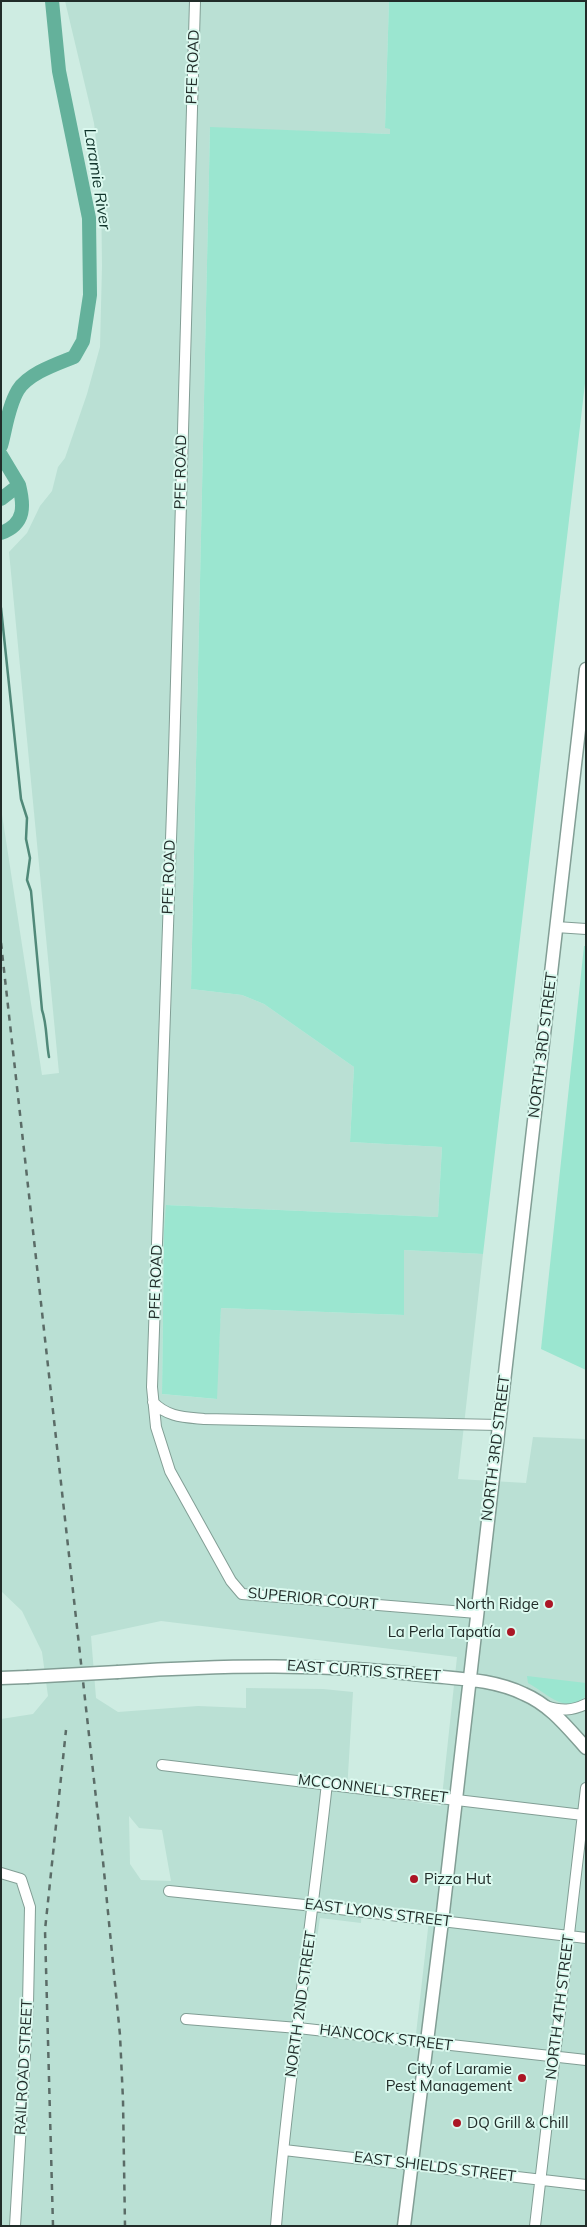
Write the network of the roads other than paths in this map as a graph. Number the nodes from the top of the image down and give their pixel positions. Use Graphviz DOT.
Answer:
graph roads {
  1 [pos="195,1"];
  2 [pos="586,669"];
  3 [pos="556,927"];
  4 [pos="586,929"];
  5 [pos="153,1402"];
  6 [pos="499,1425"];
  7 [pos="477,1613"];
  8 [pos="1,1678"];
  9 [pos="468,1680"];
  10 [pos="543,1704"];
  11 [pos="586,1704"];
  12 [pos="586,1748"];
  13 [pos="162,1766"];
  14 [pos="327,1783"];
  15 [pos="586,1788"];
  16 [pos="455,1798"];
  17 [pos="584,1814"];
  18 [pos="1,1873"];
  19 [pos="169,1891"];
  20 [pos="314,1906"];
  21 [pos="442,1921"];
  22 [pos="568,1936"];
  23 [pos="586,1938"];
  24 [pos="186,2019"];
  25 [pos="298,2028"];
  26 [pos="426,2043"];
  27 [pos="554,2056"];
  28 [pos="586,2060"];
  29 [pos="284,2150"];
  30 [pos="412,2165"];
  31 [pos="540,2180"];
  32 [pos="586,2185"];
  33 [pos="15,2226"];
  34 [pos="276,2226"];
  35 [pos="404,2226"];
  36 [pos="534,2226"];
  1 -- 5 [label="street, PFE ROAD"];
  2 -- 3 [label="main road, NORTH 3RD STREET"];
  3 -- 4 [label="street"];
  3 -- 6 [label="main road, NORTH 3RD STREET"];
  5 -- 6 [label="street"];
  5 -- 7 [label="street, SUPERIOR COURT"];
  6 -- 7 [label="main road, NORTH 3RD STREET"];
  7 -- 9 [label="main road, NORTH 3RD STREET"];
  8 -- 9 [label="main road, EAST CURTIS STREET, bridge"];
  9 -- 10 [label="main road, EAST CURTIS STREET"];
  9 -- 16 [label="main road, NORTH 3RD STREET"];
  10 -- 11 [label="street"];
  10 -- 12 [label="main road, EAST CURTIS STREET"];
  13 -- 14 [label="street, MCCONNELL STREET"];
  14 -- 16 [label="street, MCCONNELL STREET"];
  14 -- 20 [label="street, NORTH 2ND STREET"];
  15 -- 17 [label="street, NORTH 4TH STREET"];
  16 -- 17 [label="street, MCCONNELL STREET"];
  16 -- 21 [label="main road, NORTH 3RD STREET"];
  17 -- 22 [label="street, NORTH 4TH STREET"];
  18 -- 33 [label="street, RAILROAD STREET"];
  19 -- 20 [label="street, EAST LYONS STREET"];
  20 -- 21 [label="street, EAST LYONS STREET"];
  20 -- 25 [label="street, NORTH 2ND STREET"];
  21 -- 22 [label="street, EAST LYONS STREET"];
  21 -- 26 [label="main road, NORTH 3RD STREET"];
  22 -- 23 [label="street, EAST LYONS STREET"];
  22 -- 27 [label="street, NORTH 4TH STREET"];
  24 -- 25 [label="street, HANCOCK STREET"];
  25 -- 26 [label="street, HANCOCK STREET"];
  25 -- 29 [label="street, NORTH 2ND STREET"];
  26 -- 27 [label="street, HANCOCK STREET"];
  26 -- 30 [label="main road, NORTH 3RD STREET"];
  27 -- 28 [label="street, HANCOCK STREET"];
  27 -- 31 [label="street, NORTH 4TH STREET"];
  29 -- 30 [label="street, EAST SHIELDS STREET"];
  29 -- 34 [label="street, NORTH 2ND STREET"];
  30 -- 31 [label="street, EAST SHIELDS STREET"];
  30 -- 35 [label="main road, NORTH 3RD STREET"];
  31 -- 32 [label="street, EAST SHIELDS STREET"];
  31 -- 36 [label="street, NORTH 4TH STREET"];
}
